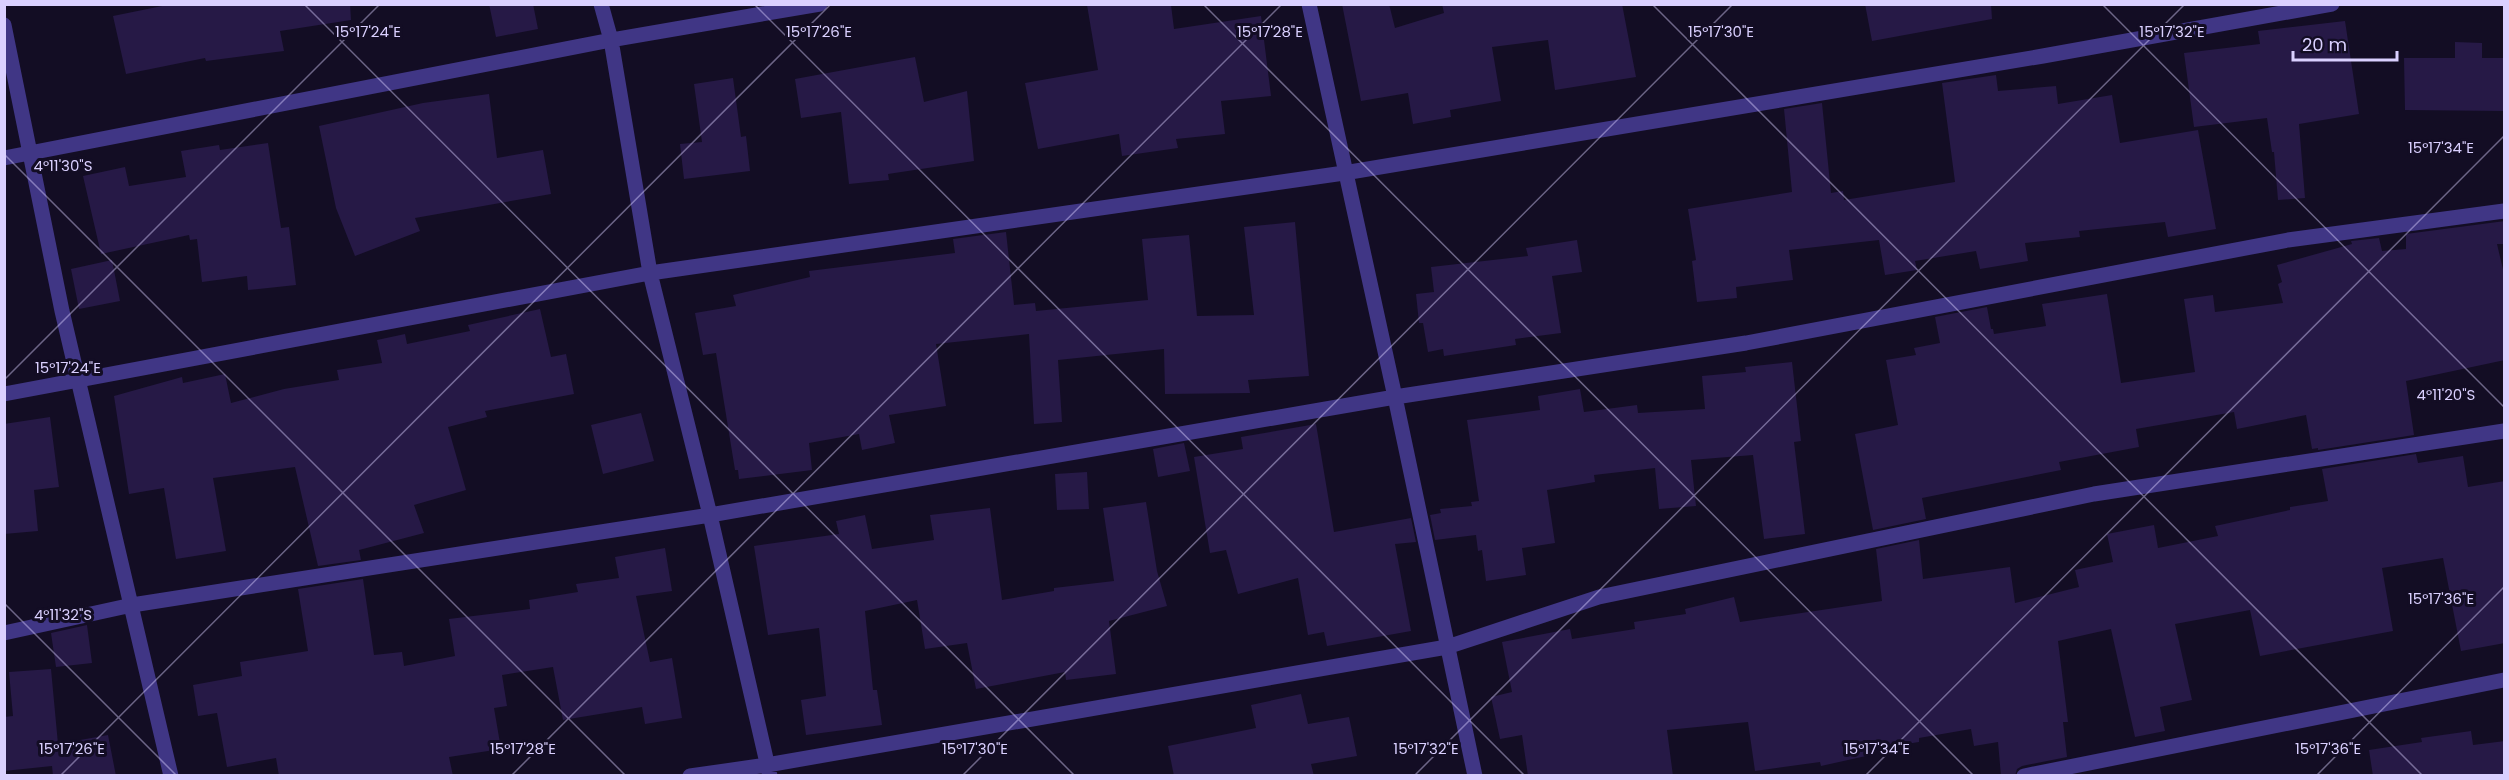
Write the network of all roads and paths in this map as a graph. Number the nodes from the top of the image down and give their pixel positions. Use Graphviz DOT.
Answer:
graph roads {
  1 [pos="601,4"];
  2 [pos="820,4"];
  3 [pos="1309,4"];
  4 [pos="2332,4"];
  5 [pos="4,25"];
  6 [pos="611,40"];
  7 [pos="30,152"];
  8 [pos="4,158"];
  9 [pos="1344,173"];
  10 [pos="2505,211"];
  11 [pos="650,273"];
  12 [pos="77,379"];
  13 [pos="4,394"];
  14 [pos="1395,397"];
  15 [pos="2505,431"];
  16 [pos="710,515"];
  17 [pos="132,605"];
  18 [pos="4,633"];
  19 [pos="1447,647"];
  20 [pos="2505,681"];
  21 [pos="769,770"];
  22 [pos="171,776"];
  23 [pos="690,776"];
  24 [pos="1475,776"];
  25 [pos="2024,776"];
  1 -- 6 [label="street"];
  2 -- 6 [label="street"];
  3 -- 9 [label="street"];
  4 -- 9 [label="street"];
  5 -- 7 [label="street"];
  6 -- 7 [label="street"];
  6 -- 11 [label="street"];
  7 -- 8 [label="street"];
  7 -- 12 [label="street"];
  9 -- 11 [label="street"];
  9 -- 14 [label="street"];
  10 -- 14 [label="street"];
  11 -- 12 [label="street"];
  11 -- 16 [label="street"];
  12 -- 13 [label="street"];
  12 -- 17 [label="street"];
  14 -- 16 [label="street"];
  14 -- 19 [label="street"];
  15 -- 19 [label="street"];
  16 -- 17 [label="street"];
  16 -- 21 [label="street"];
  17 -- 18 [label="street"];
  17 -- 22 [label="street"];
  19 -- 21 [label="street"];
  19 -- 24 [label="street"];
  20 -- 25 [label="street"];
  21 -- 23 [label="street"];
}
